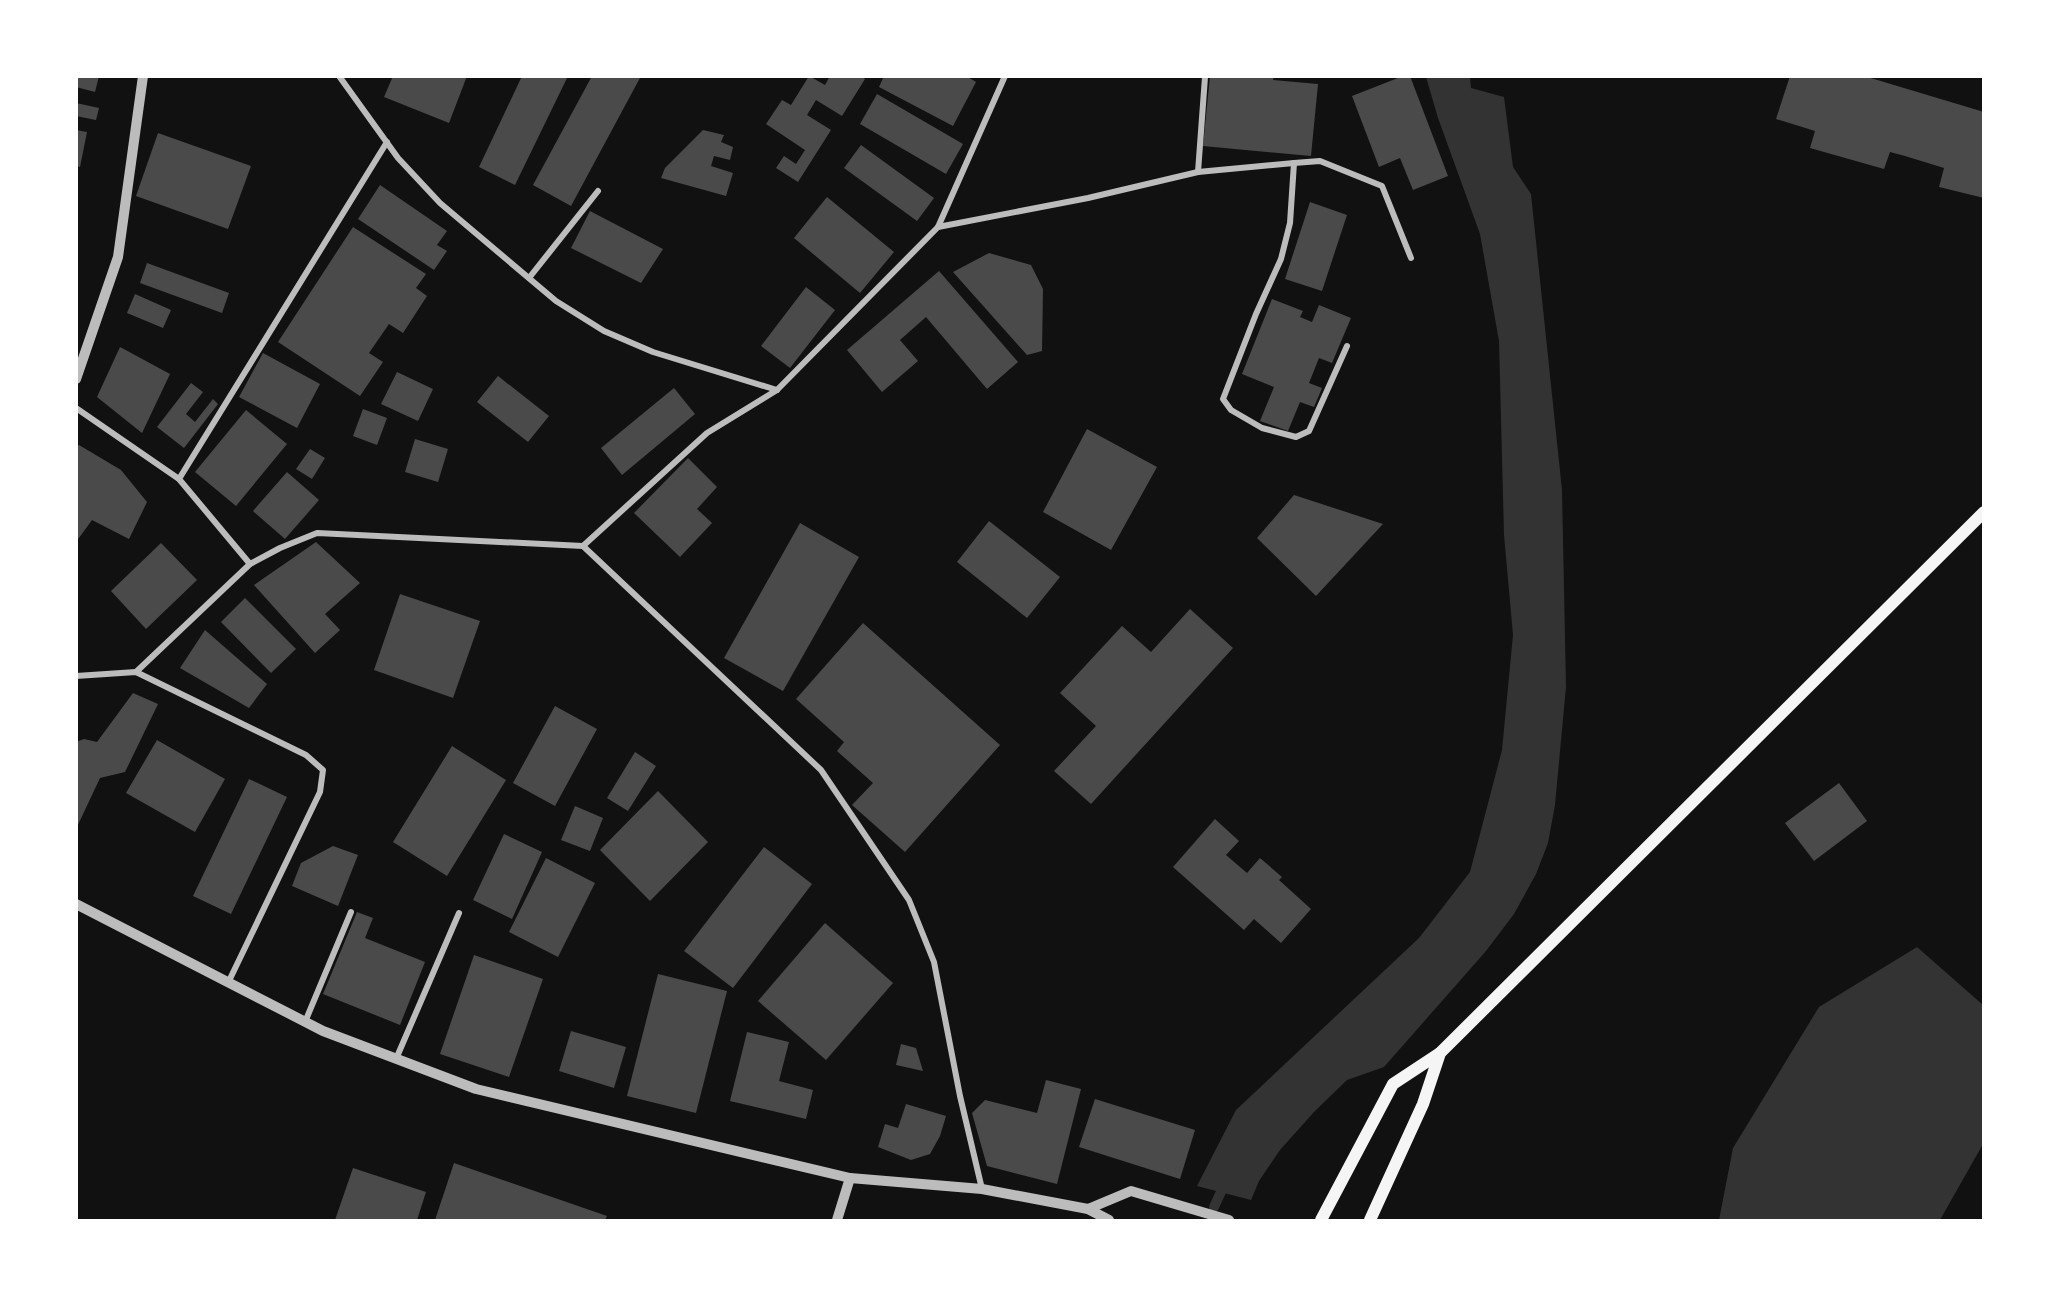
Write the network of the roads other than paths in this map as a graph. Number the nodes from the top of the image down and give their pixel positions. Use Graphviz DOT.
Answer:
graph roads {
  1 [pos="143,76"];
  2 [pos="339,76"];
  3 [pos="1005,76"];
  4 [pos="1205,77"];
  5 [pos="387,142"];
  6 [pos="1294,163"];
  7 [pos="1198,172"];
  8 [pos="598,191"];
  9 [pos="938,226"];
  10 [pos="1411,258"];
  11 [pos="529,278"];
  12 [pos="1347,346"];
  13 [pos="76,380"];
  14 [pos="777,390"];
  15 [pos="76,408"];
  16 [pos="179,479"];
  17 [pos="1983,512"];
  18 [pos="583,546"];
  19 [pos="250,564"];
  20 [pos="136,672"];
  21 [pos="76,676"];
  22 [pos="76,904"];
  23 [pos="351,912"];
  24 [pos="459,913"];
  25 [pos="228,983"];
  26 [pos="305,1022"];
  27 [pos="1440,1053"];
  28 [pos="396,1059"];
  29 [pos="850,1178"];
  30 [pos="982,1189"];
  31 [pos="1088,1209"];
  32 [pos="837,1221"];
  33 [pos="1109,1221"];
  34 [pos="1229,1221"];
  35 [pos="1321,1221"];
  36 [pos="1370,1221"];
  1 -- 13 [label="street"];
  2 -- 5 [label="street"];
  3 -- 9 [label="street"];
  4 -- 7 [label="street"];
  5 -- 11 [label="street"];
  5 -- 16 [label="street"];
  6 -- 7 [label="street"];
  6 -- 10 [label="street"];
  6 -- 12 [label="street"];
  7 -- 9 [label="street"];
  8 -- 11 [label="street"];
  9 -- 14 [label="street"];
  11 -- 14 [label="street"];
  14 -- 18 [label="street"];
  15 -- 16 [label="street"];
  16 -- 19 [label="street"];
  17 -- 27 [label="main road"];
  18 -- 19 [label="street"];
  18 -- 30 [label="street"];
  19 -- 20 [label="street"];
  20 -- 21 [label="street"];
  20 -- 25 [label="street"];
  22 -- 25 [label="street"];
  23 -- 26 [label="street"];
  24 -- 28 [label="street"];
  25 -- 26 [label="street"];
  26 -- 28 [label="street"];
  27 -- 35 [label="main road"];
  27 -- 36 [label="main road"];
  28 -- 29 [label="street"];
  29 -- 30 [label="street"];
  29 -- 32 [label="street"];
  30 -- 31 [label="street"];
  31 -- 33 [label="street"];
  31 -- 34 [label="street"];
}
